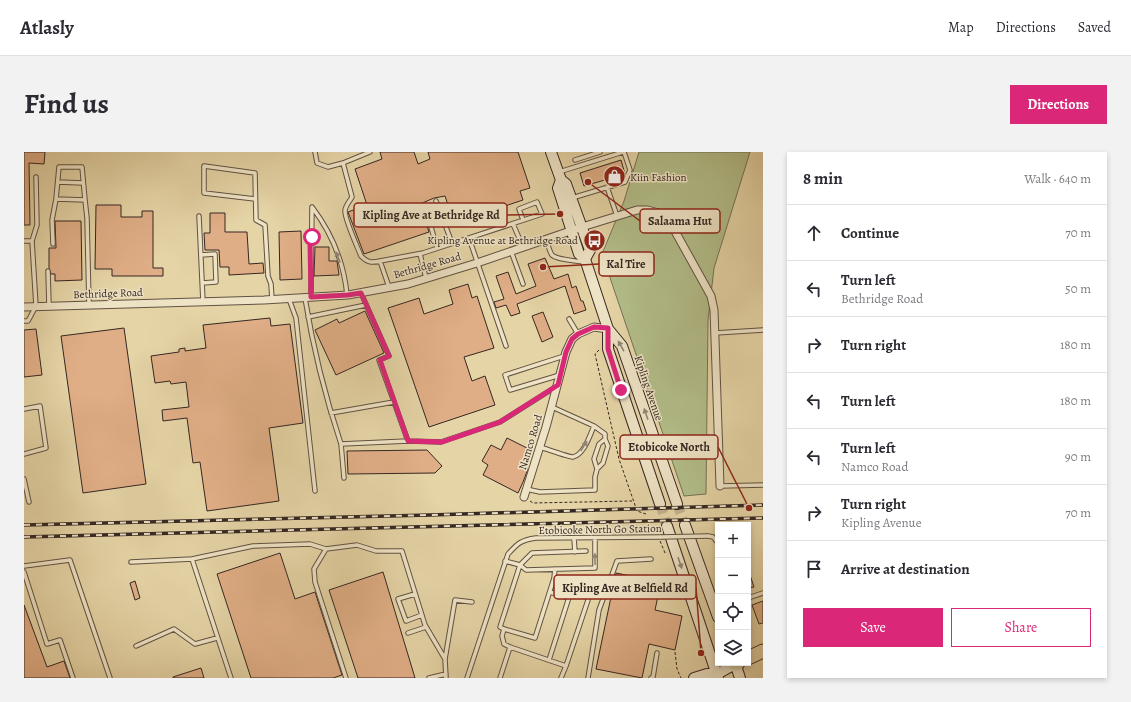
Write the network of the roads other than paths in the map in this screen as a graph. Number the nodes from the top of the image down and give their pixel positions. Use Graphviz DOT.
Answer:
graph roads {
  1 [pos="316,152"];
  2 [pos="370,152"];
  3 [pos="551,152"];
  4 [pos="600,152"];
  5 [pos="624,152"];
  6 [pos="575,160"];
  7 [pos="343,163"];
  8 [pos="560,176"];
  9 [pos="36,177"];
  10 [pos="58,182"];
  11 [pos="83,183"];
  12 [pos="607,187"];
  13 [pos="571,198"];
  14 [pos="255,199"];
  15 [pos="56,200"];
  16 [pos="85,200"];
  17 [pos="436,201"];
  18 [pos="199,216"];
  19 [pos="617,216"];
  20 [pos="428,220"];
  21 [pos="523,220"];
  22 [pos="513,224"];
  23 [pos="582,227"];
  24 [pos="572,230"];
  25 [pos="469,238"];
  26 [pos="546,239"];
  27 [pos="24,241"];
  28 [pos="32,241"];
  29 [pos="53,244"];
  30 [pos="452,244"];
  31 [pos="523,247"];
  32 [pos="437,248"];
  33 [pos="511,251"];
  34 [pos="420,254"];
  35 [pos="201,255"];
  36 [pos="585,261"];
  37 [pos="380,262"];
  38 [pos="477,263"];
  39 [pos="48,271"];
  40 [pos="426,278"];
  41 [pos="202,283"];
  42 [pos="523,284"];
  43 [pos="389,287"];
  44 [pos="361,293"];
  45 [pos="347,295"];
  46 [pos="308,298"];
  47 [pos="289,299"];
  48 [pos="272,300"];
  49 [pos="203,302"];
  50 [pos="89,305"];
  51 [pos="366,305"];
  52 [pos="36,306"];
  53 [pos="49,306"];
  54 [pos="24,307"];
  55 [pos="308,317"];
  56 [pos="569,319"];
  57 [pos="24,321"];
  58 [pos="608,328"];
  59 [pos="763,330"];
  60 [pos="715,333"];
  61 [pos="578,334"];
  62 [pos="506,346"];
  63 [pos="565,355"];
  64 [pos="560,375"];
  65 [pos="558,385"];
  66 [pos="394,402"];
  67 [pos="552,407"];
  68 [pos="24,409"];
  69 [pos="331,413"];
  70 [pos="594,426"];
  71 [pos="605,439"];
  72 [pos="408,441"];
  73 [pos="341,444"];
  74 [pos="540,447"];
  75 [pos="24,454"];
  76 [pos="597,469"];
  77 [pos="344,478"];
  78 [pos="24,479"];
  79 [pos="763,485"];
  80 [pos="720,486"];
  81 [pos="526,489"];
  82 [pos="315,491"];
  83 [pos="524,497"];
  84 [pos="29,502"];
  85 [pos="660,504"];
  86 [pos="677,504"];
  87 [pos="685,525"];
  88 [pos="667,526"];
  89 [pos="574,538"];
  90 [pos="595,538"];
  91 [pos="715,539"];
  92 [pos="326,549"];
  93 [pos="586,551"];
  94 [pos="575,552"];
  95 [pos="192,559"];
  96 [pos="651,559"];
  97 [pos="505,561"];
  98 [pos="131,562"];
  99 [pos="520,565"];
  100 [pos="24,566"];
  101 [pos="555,569"];
  102 [pos="24,572"];
  103 [pos="550,592"];
  104 [pos="763,592"];
  105 [pos="415,594"];
  106 [pos="751,597"];
  107 [pos="568,598"];
  108 [pos="472,602"];
  109 [pos="715,609"];
  110 [pos="422,616"];
  111 [pos="426,627"];
  112 [pos="504,629"];
  113 [pos="408,634"];
  114 [pos="218,638"];
  115 [pos="136,646"];
  116 [pos="510,647"];
  117 [pos="763,650"];
  118 [pos="657,653"];
  119 [pos="751,656"];
  120 [pos="445,659"];
  121 [pos="548,660"];
  122 [pos="566,666"];
  123 [pos="732,666"];
  124 [pos="737,666"];
  125 [pos="446,676"];
  126 [pos="716,677"];
  127 [pos="73,678"];
  128 [pos="110,678"];
  129 [pos="230,678"];
  130 [pos="346,678"];
  131 [pos="429,678"];
  132 [pos="467,678"];
  133 [pos="500,678"];
  134 [pos="561,678"];
  135 [pos="588,678"];
  136 [pos="651,678"];
  137 [pos="694,678"];
  138 [pos="740,678"];
  1 -- 7 [label="lane"];
  2 -- 7 [label="lane"];
  3 -- 8 [label="main road, Kipling Avenue"];
  4 -- 6 [label="lane"];
  5 -- 8 [label="lane"];
  5 -- 12 [label="lane"];
  7 -- 37 [label="lane"];
  8 -- 13 [label="main road, Kipling Avenue"];
  8 -- 24 [label="main road, Kipling Avenue"];
  9 -- 28 [label="lane"];
  10 -- 11 [label="lane"];
  10 -- 11 [label="lane"];
  10 -- 15 [label="lane"];
  11 -- 16 [label="lane"];
  12 -- 13 [label="lane"];
  12 -- 19 [label="lane"];
  13 -- 23 [label="main road, Kipling Avenue"];
  14 -- 14 [label="lane"];
  14 -- 48 [label="lane"];
  15 -- 16 [label="lane"];
  15 -- 29 [label="lane"];
  16 -- 50 [label="lane"];
  17 -- 30 [label="lane"];
  18 -- 35 [label="lane"];
  19 -- 23 [label="street, Bethridge Road"];
  19 -- 60 [label="street, Bethridge Road"];
  20 -- 32 [label="lane"];
  21 -- 21 [label="lane"];
  21 -- 22 [label="lane"];
  22 -- 25 [label="lane"];
  22 -- 31 [label="lane"];
  23 -- 24 [label="street, Bethridge Road"];
  23 -- 36 [label="main road, Kipling Avenue"];
  24 -- 26 [label="street, Bethridge Road"];
  24 -- 36 [label="main road, Kipling Avenue"];
  25 -- 30 [label="lane"];
  25 -- 38 [label="lane"];
  26 -- 31 [label="street, Bethridge Road"];
  26 -- 36 [label="lane"];
  27 -- 28 [label="lane"];
  28 -- 52 [label="lane"];
  30 -- 32 [label="lane"];
  31 -- 33 [label="street, Bethridge Road"];
  32 -- 34 [label="lane"];
  33 -- 38 [label="street, Bethridge Road"];
  33 -- 42 [label="lane"];
  34 -- 37 [label="lane"];
  34 -- 40 [label="lane"];
  35 -- 41 [label="lane"];
  35 -- 41 [label="lane"];
  36 -- 58 [label="main road, Kipling Avenue"];
  37 -- 43 [label="lane"];
  38 -- 40 [label="street, Bethridge Road"];
  38 -- 62 [label="lane"];
  39 -- 53 [label="lane"];
  40 -- 43 [label="street, Bethridge Road"];
  41 -- 49 [label="lane"];
  43 -- 44 [label="street, Bethridge Road"];
  44 -- 45 [label="street, Bethridge Road"];
  44 -- 51 [label="lane"];
  45 -- 46 [label="street, Bethridge Road"];
  45 -- 46 [label="lane, one-way"];
  46 -- 47 [label="street, Bethridge Road"];
  46 -- 55 [label="lane"];
  47 -- 48 [label="street, Bethridge Road"];
  47 -- 82 [label="lane"];
  48 -- 49 [label="street, Bethridge Road"];
  49 -- 50 [label="street, Bethridge Road"];
  50 -- 53 [label="street, Bethridge Road"];
  51 -- 55 [label="lane"];
  51 -- 66 [label="lane"];
  52 -- 53 [label="street, Bethridge Road"];
  52 -- 54 [label="street, Bethridge Road"];
  52 -- 57 [label="lane"];
  55 -- 69 [label="lane"];
  56 -- 61 [label="lane"];
  58 -- 61 [label="street"];
  58 -- 85 [label="main road, Kipling Avenue"];
  86 -- 58 [label="main road, Kipling Avenue, one-way"];
  59 -- 60 [label="lane"];
  60 -- 80 [label="street, Bethridge Road"];
  61 -- 63 [label="street, Namco Road"];
  63 -- 64 [label="street, Namco Road"];
  63 -- 64 [label="lane"];
  64 -- 65 [label="street, Namco Road"];
  65 -- 67 [label="street, Namco Road"];
  65 -- 72 [label="lane"];
  66 -- 69 [label="lane"];
  66 -- 72 [label="lane"];
  67 -- 70 [label="lane"];
  67 -- 74 [label="street, Namco Road"];
  68 -- 75 [label="lane"];
  69 -- 73 [label="lane"];
  70 -- 71 [label="lane"];
  74 -- 70 [label="lane, one-way"];
  71 -- 76 [label="lane"];
  71 -- 76 [label="lane"];
  72 -- 73 [label="lane"];
  73 -- 77 [label="lane"];
  74 -- 81 [label="street, Namco Road"];
  76 -- 81 [label="lane"];
  78 -- 84 [label="lane"];
  79 -- 80 [label="lane"];
  81 -- 83 [label="street, Namco Road"];
  87 -- 109 [label="main road"];
  88 -- 126 [label="main road, one-way"];
  89 -- 90 [label="lane, Etobicoke North Go Station"];
  89 -- 94 [label="lane"];
  89 -- 97 [label="lane, Etobicoke North Go Station"];
  90 -- 91 [label="lane, Etobicoke North Go Station, bridge"];
  101 -- 90 [label="lane, one-way"];
  92 -- 95 [label="lane"];
  92 -- 105 [label="lane"];
  92 -- 130 [label="lane"];
  93 -- 94 [label="lane"];
  94 -- 99 [label="lane"];
  95 -- 98 [label="lane"];
  95 -- 114 [label="lane"];
  96 -- 135 [label="lane"];
  97 -- 99 [label="lane"];
  97 -- 132 [label="lane, Etobicoke North Go Station"];
  99 -- 101 [label="lane"];
  99 -- 112 [label="lane"];
  100 -- 128 [label="lane"];
  101 -- 103 [label="lane"];
  102 -- 127 [label="lane"];
  103 -- 107 [label="lane"];
  103 -- 112 [label="lane"];
  104 -- 106 [label="lane"];
  105 -- 110 [label="lane"];
  105 -- 110 [label="lane"];
  107 -- 121 [label="lane"];
  107 -- 122 [label="lane"];
  108 -- 120 [label="lane"];
  110 -- 111 [label="lane"];
  111 -- 113 [label="lane"];
  111 -- 120 [label="lane"];
  112 -- 116 [label="lane"];
  114 -- 115 [label="lane"];
  114 -- 129 [label="lane"];
  116 -- 121 [label="lane"];
  116 -- 133 [label="lane"];
  117 -- 119 [label="highway"];
  118 -- 136 [label="lane"];
  120 -- 125 [label="lane"];
  121 -- 122 [label="lane"];
  122 -- 134 [label="lane"];
  123 -- 126 [label="main road"];
  124 -- 138 [label="main road"];
  125 -- 131 [label="lane"];
  126 -- 137 [label="main road"];
}
